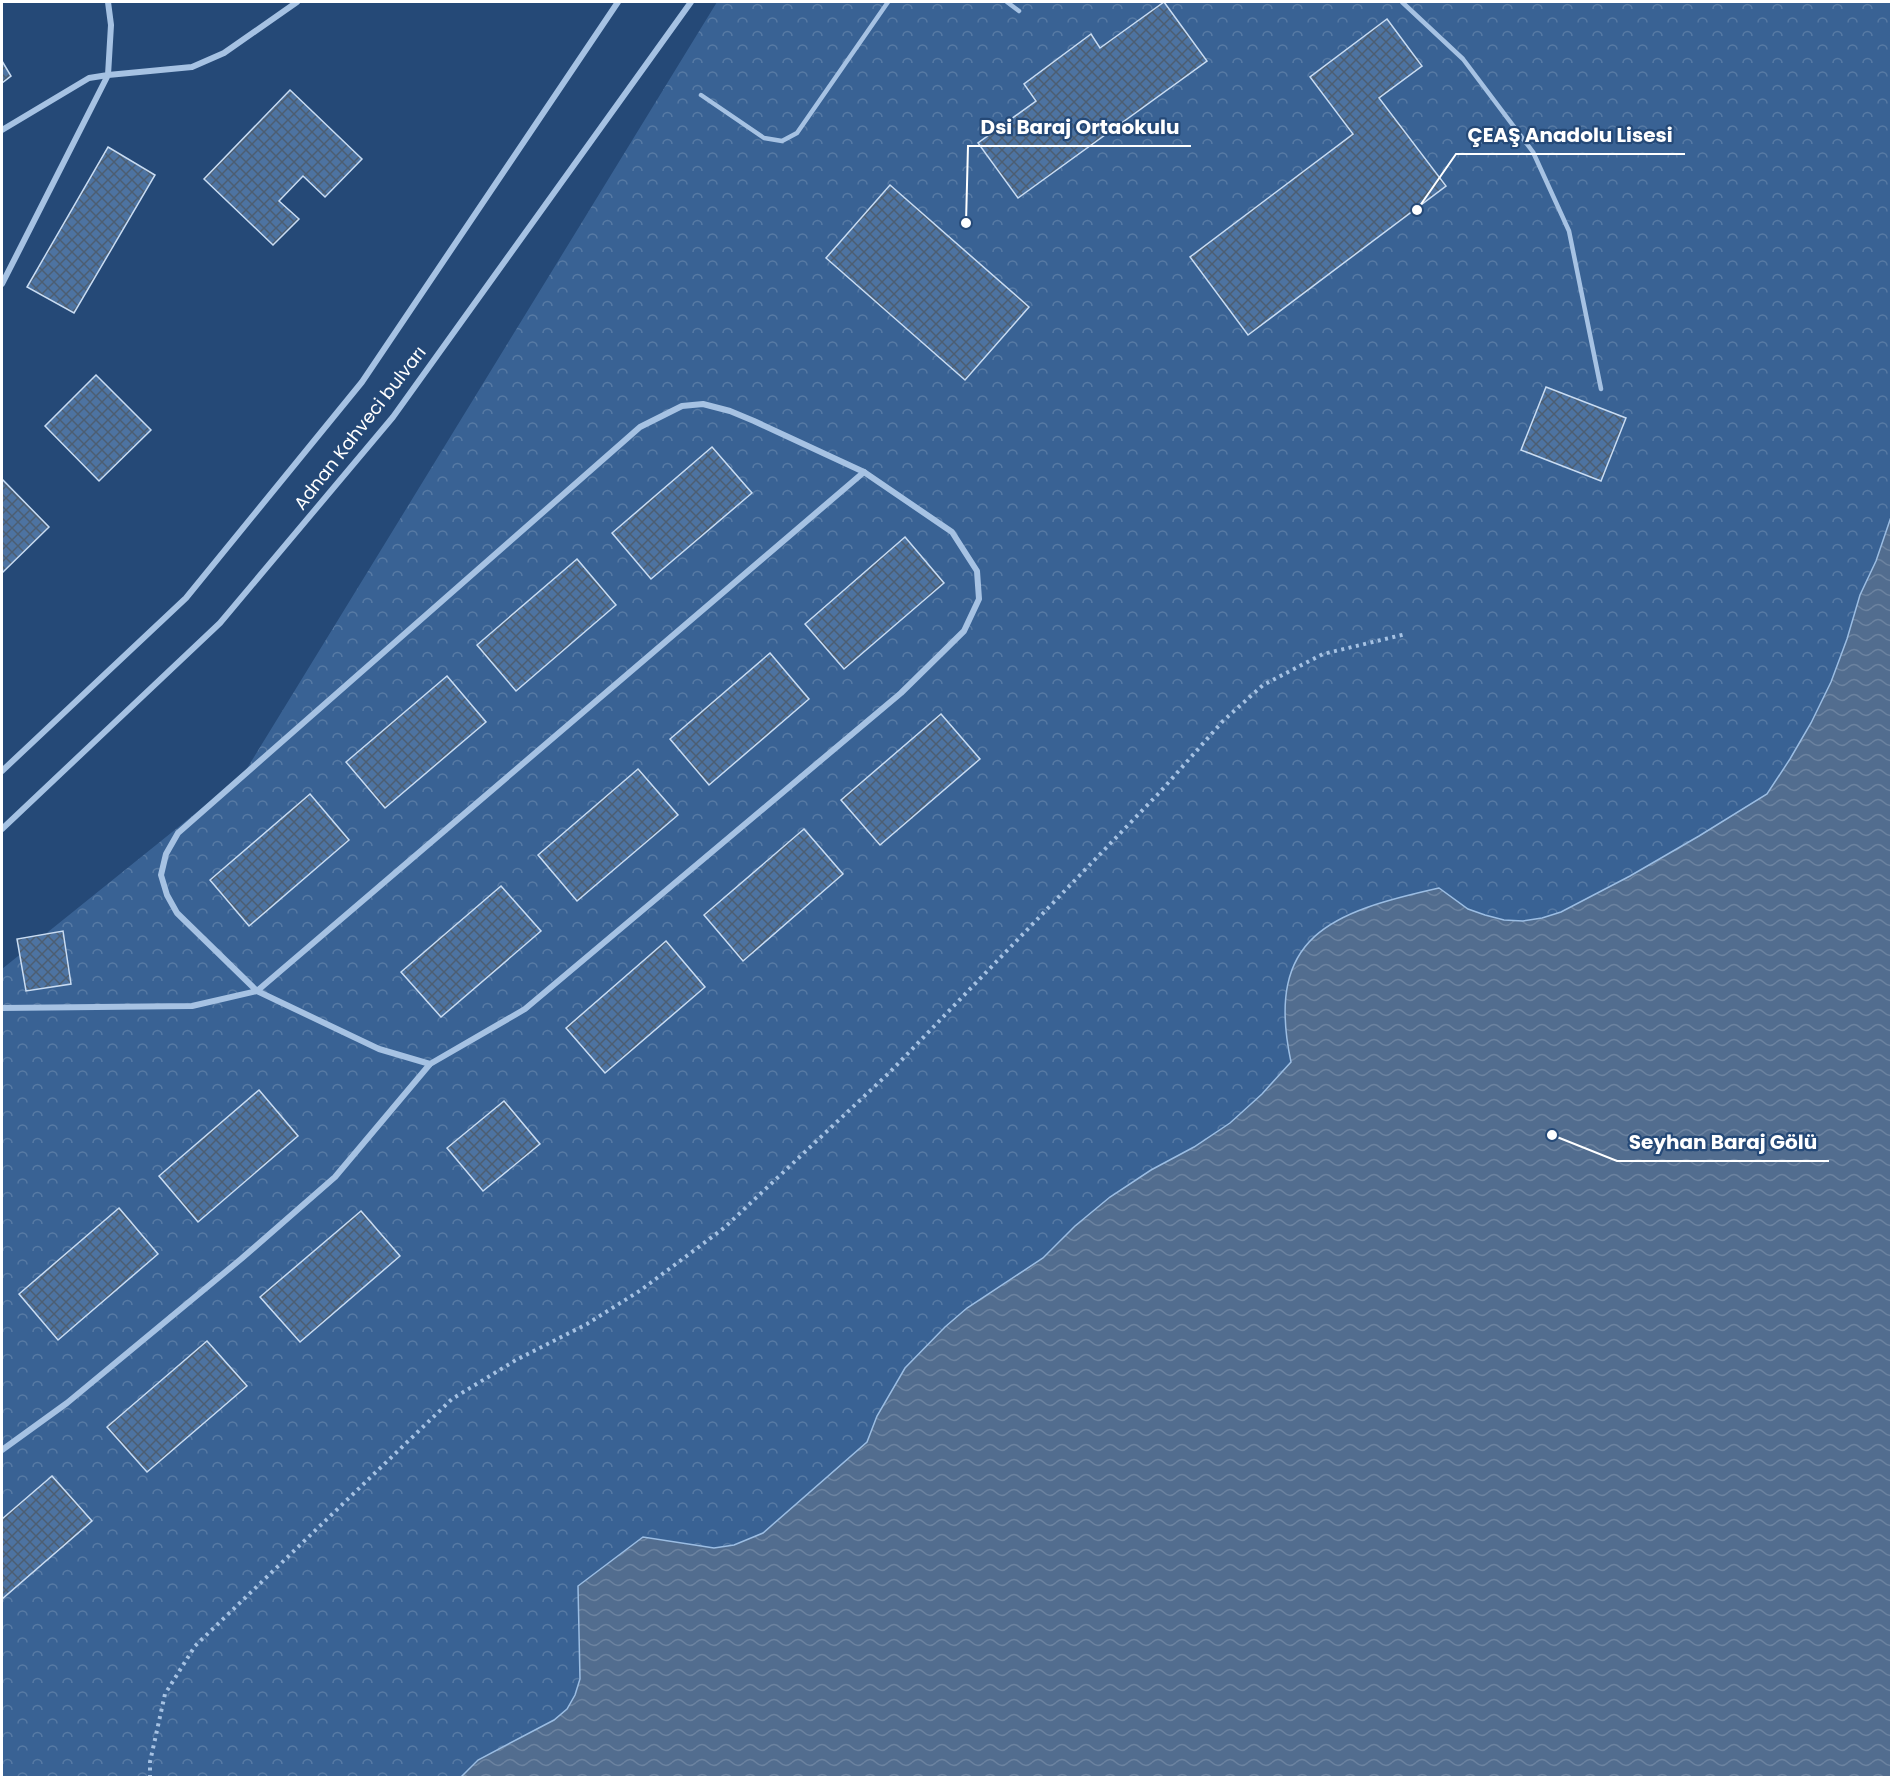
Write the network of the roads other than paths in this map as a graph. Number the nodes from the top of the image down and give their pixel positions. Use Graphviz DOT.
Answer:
graph roads {
  1 [pos="108,2"];
  2 [pos="297,2"];
  3 [pos="618,2"];
  4 [pos="691,2"];
  5 [pos="888,2"];
  6 [pos="1007,2"];
  7 [pos="1402,2"];
  8 [pos="1019,11"];
  9 [pos="108,75"];
  10 [pos="701,95"];
  11 [pos="2,130"];
  12 [pos="2,284"];
  13 [pos="1601,389"];
  14 [pos="864,472"];
  15 [pos="2,771"];
  16 [pos="2,829"];
  17 [pos="257,992"];
  18 [pos="2,1008"];
  19 [pos="430,1064"];
  20 [pos="2,1450"];
  1 -- 9 [label="street"];
  2 -- 9 [label="street"];
  3 -- 15 [label="street, Adnan Kahveci bulvarı"];
  4 -- 16 [label="street, Adnan Kahveci bulvarı"];
  5 -- 10 [label="lane"];
  6 -- 8 [label="lane"];
  7 -- 13 [label="lane"];
  9 -- 11 [label="street"];
  9 -- 12 [label="street"];
  14 -- 17 [label="street"];
  14 -- 17 [label="street"];
  14 -- 19 [label="street"];
  17 -- 18 [label="street"];
  17 -- 19 [label="street"];
  19 -- 20 [label="street"];
}
